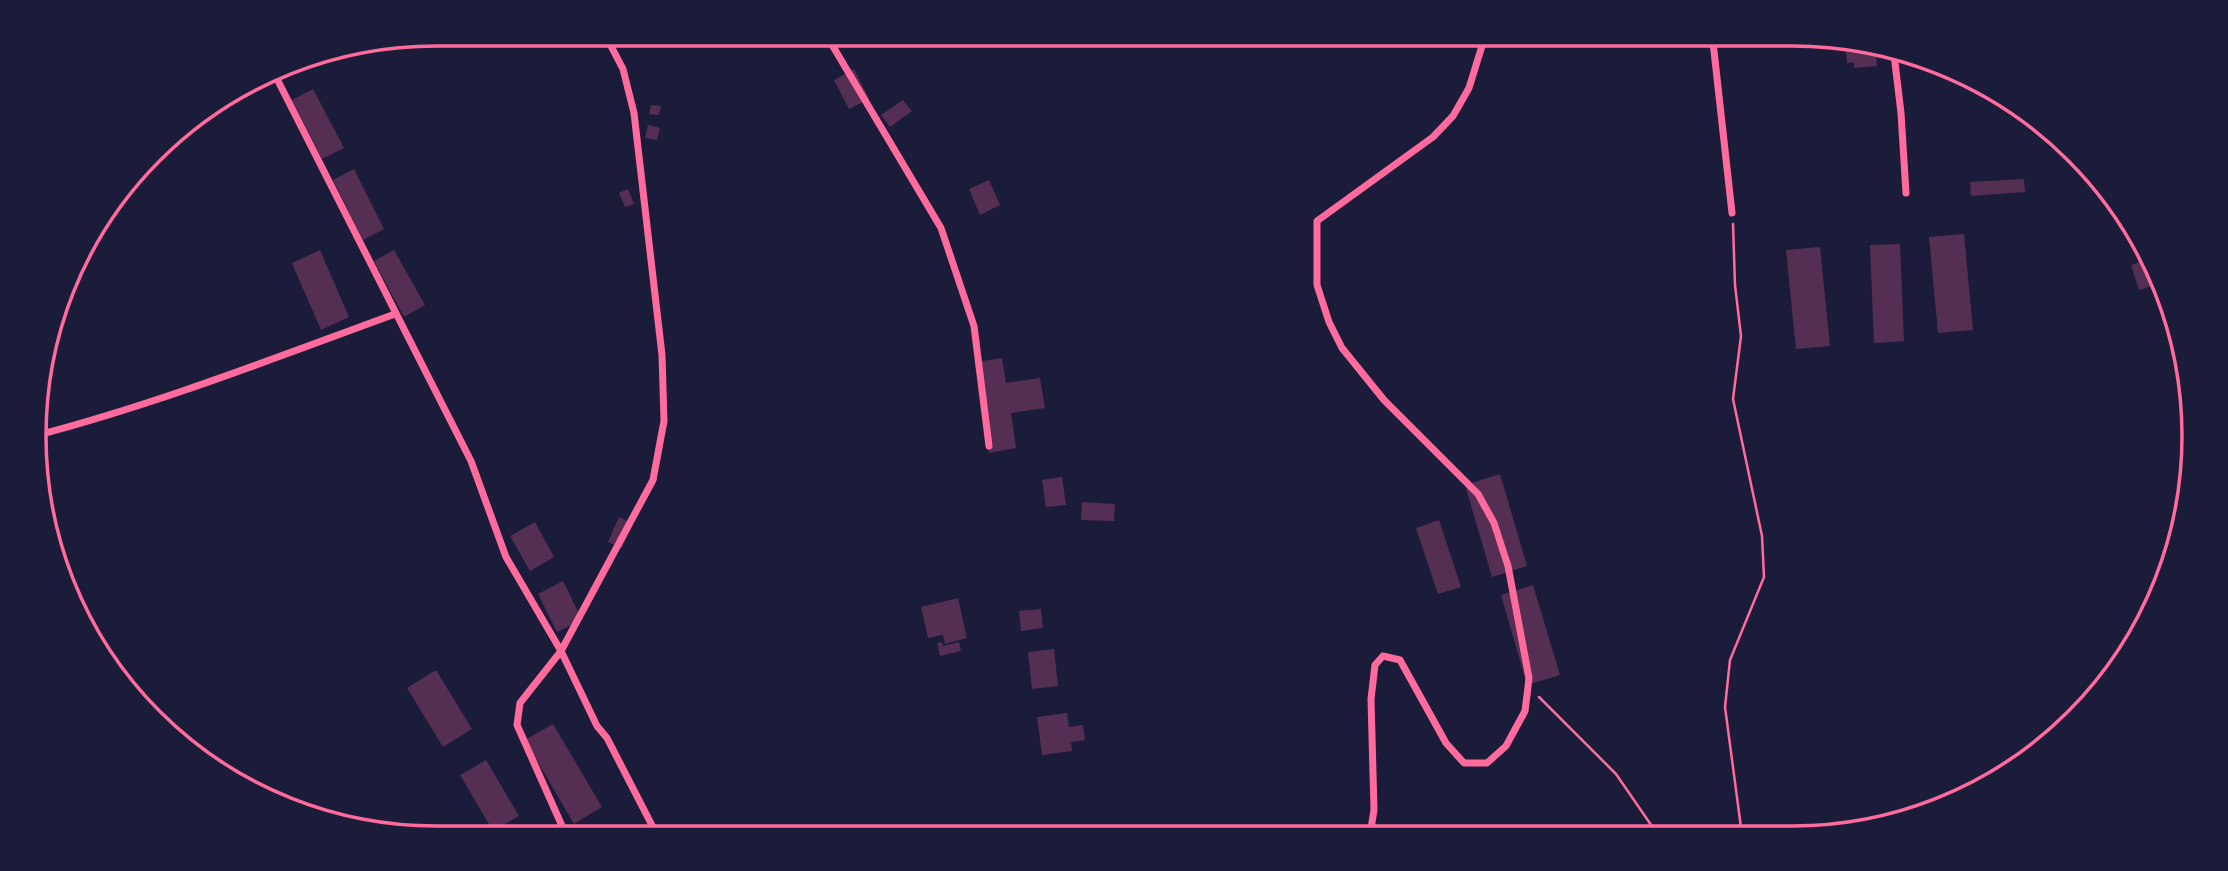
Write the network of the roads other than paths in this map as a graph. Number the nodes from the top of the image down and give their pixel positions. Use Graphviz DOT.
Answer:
graph roads {
  1 [pos="611,46"];
  2 [pos="833,46"];
  3 [pos="1482,46"];
  4 [pos="1713,46"];
  5 [pos="1895,59"];
  6 [pos="277,79"];
  7 [pos="1906,193"];
  8 [pos="1732,213"];
  9 [pos="395,314"];
  10 [pos="46,433"];
  11 [pos="989,446"];
  12 [pos="561,651"];
  13 [pos="562,826"];
  14 [pos="653,826"];
  15 [pos="1371,826"];
  1 -- 12 [label="street"];
  2 -- 11 [label="street"];
  3 -- 15 [label="street"];
  4 -- 8 [label="street"];
  5 -- 7 [label="street"];
  6 -- 9 [label="street"];
  9 -- 10 [label="street"];
  9 -- 12 [label="street"];
  12 -- 13 [label="street"];
  12 -- 14 [label="street"];
}
